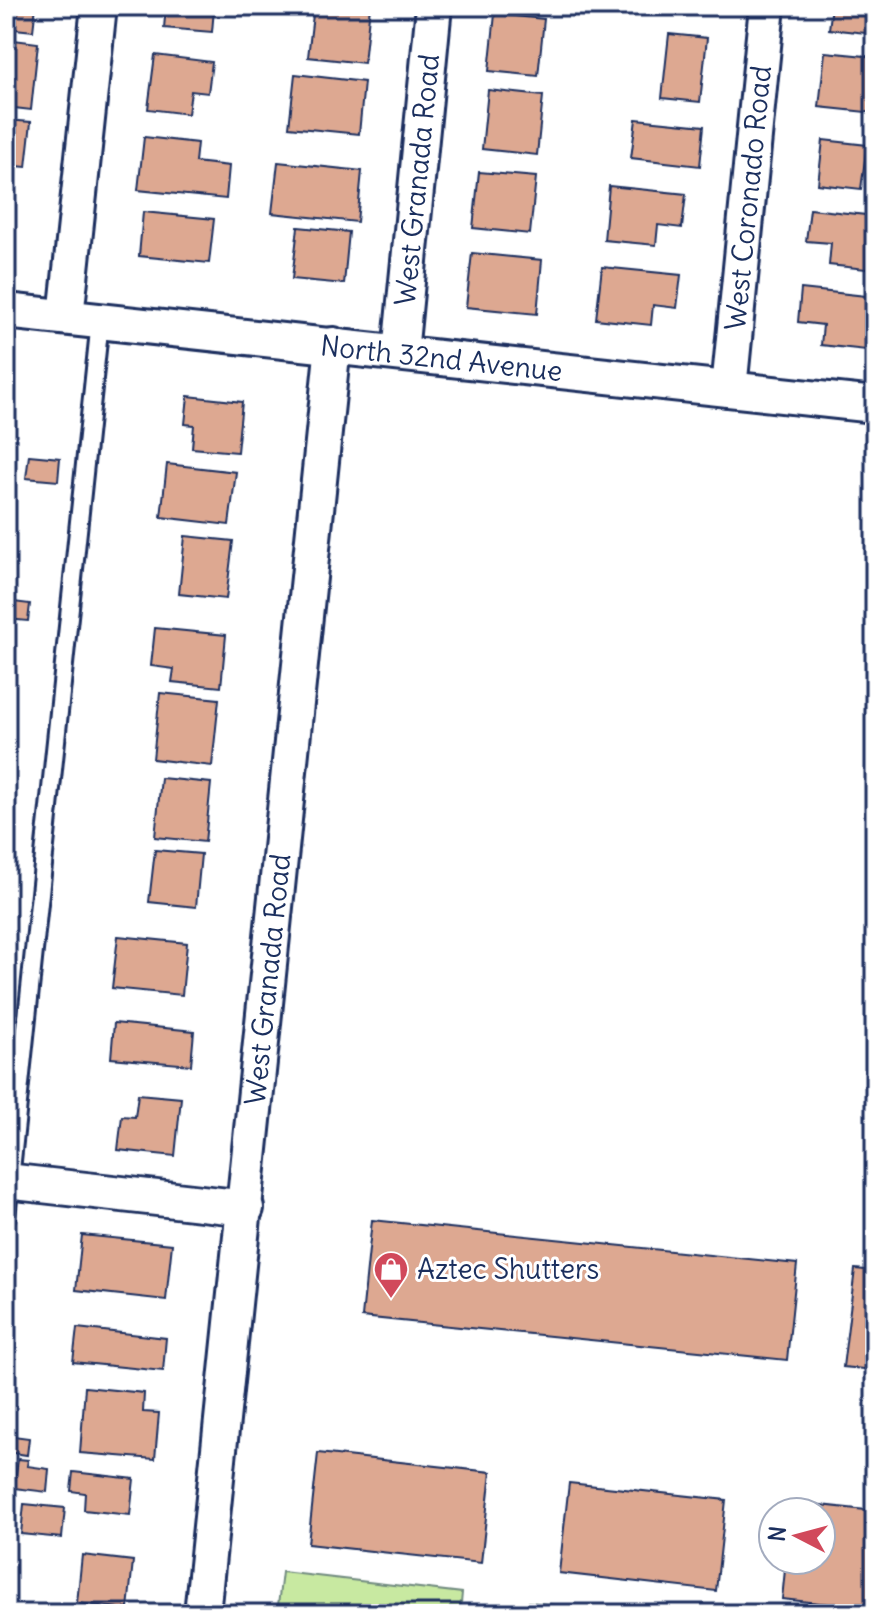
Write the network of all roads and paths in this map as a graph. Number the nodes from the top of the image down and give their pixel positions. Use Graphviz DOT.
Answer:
graph roads {
  1 [pos="99,6"];
  2 [pos="434,6"];
  3 [pos="767,6"];
  4 [pos="6,311"];
  5 [pos="83,319"];
  6 [pos="333,345"];
  7 [pos="400,353"];
  8 [pos="729,389"];
  9 [pos="875,405"];
  10 [pos="8,1181"];
  11 [pos="246,1208"];
  12 [pos="6,1218"];
  13 [pos="202,1614"];
  1 -- 5 [label="street"];
  2 -- 7 [label="street, West Granada Road"];
  3 -- 8 [label="street, West Coronado Road"];
  4 -- 5 [label="street, North 32nd Avenue"];
  5 -- 6 [label="street, North 32nd Avenue"];
  5 -- 10 [label="lane"];
  6 -- 7 [label="street, North 32nd Avenue"];
  6 -- 11 [label="street, West Granada Road"];
  7 -- 8 [label="street, North 32nd Avenue"];
  8 -- 9 [label="street, North 32nd Avenue"];
  10 -- 11 [label="street"];
  10 -- 12 [label="lane"];
  11 -- 13 [label="street, West Granada Road"];
}
